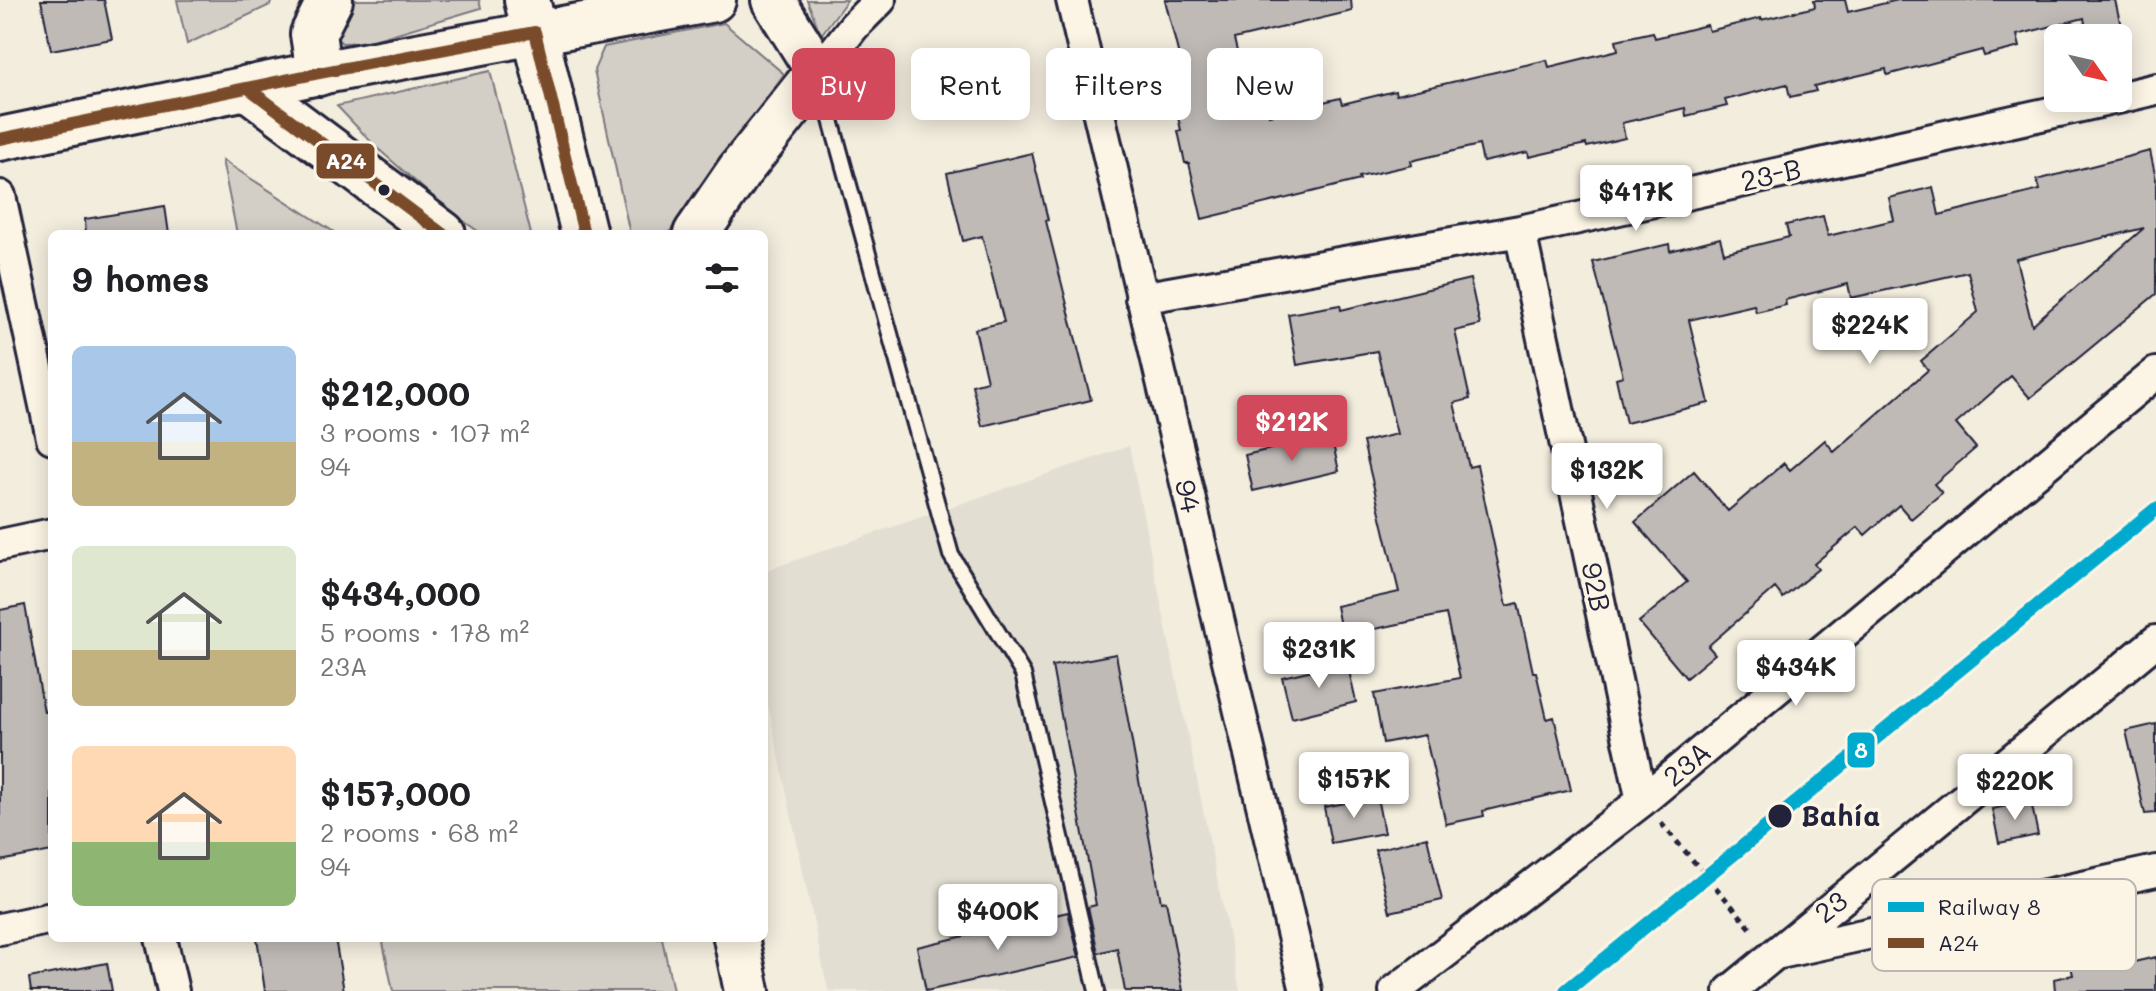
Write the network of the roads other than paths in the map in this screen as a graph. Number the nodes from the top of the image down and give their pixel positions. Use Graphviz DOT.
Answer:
graph roads {
  1 [pos="330,0"];
  2 [pos="714,0"];
  3 [pos="773,0"];
  4 [pos="880,0"];
  5 [pos="1072,0"];
  6 [pos="531,16"];
  7 [pos="803,48"];
  8 [pos="837,48"];
  9 [pos="319,73"];
  10 [pos="248,88"];
  11 [pos="2156,89"];
  12 [pos="2132,95"];
  13 [pos="792,105"];
  14 [pos="2054,112"];
  15 [pos="831,120"];
  16 [pos="0,139"];
  17 [pos="0,196"];
  18 [pos="438,230"];
  19 [pos="583,230"];
  20 [pos="699,230"];
  21 [pos="1520,231"];
  22 [pos="1141,298"];
  23 [pos="2156,373"];
  24 [pos="48,419"];
  25 [pos="48,535"];
  26 [pos="0,545"];
  27 [pos="2156,641"];
  28 [pos="1642,801"];
  29 [pos="2156,871"];
  30 [pos="2120,879"];
  31 [pos="48,919"];
  32 [pos="0,929"];
  33 [pos="1872,933"];
  34 [pos="162,942"];
  35 [pos="737,942"];
  36 [pos="1774,955"];
  37 [pos="173,991"];
  38 [pos="747,991"];
  39 [pos="1097,991"];
  40 [pos="1306,991"];
  41 [pos="1395,991"];
  42 [pos="1730,991"];
  1 -- 9 [label="main road"];
  2 -- 6 [label="street"];
  3 -- 7 [label="street"];
  4 -- 8 [label="street"];
  5 -- 22 [label="street, 94"];
  6 -- 9 [label="street"];
  6 -- 19 [label="main road"];
  9 -- 10 [label="street"];
  10 -- 16 [label="street"];
  10 -- 18 [label="main road"];
  11 -- 12 [label="street, 23-B"];
  13 -- 20 [label="main road"];
  14 -- 21 [label="street, 23-B"];
  15 -- 39 [label="lane"];
  17 -- 24 [label="street"];
  21 -- 22 [label="street, 23-B"];
  21 -- 28 [label="street, 92B"];
  22 -- 40 [label="street, 94"];
  23 -- 28 [label="street, 23A"];
  25 -- 26 [label="street"];
  27 -- 36 [label="street, 23"];
  28 -- 41 [label="street, 23A"];
  29 -- 30 [label="street"];
  31 -- 32 [label="street"];
  33 -- 36 [label="street"];
  34 -- 37 [label="street"];
  35 -- 38 [label="main road"];
  36 -- 42 [label="street, 23"];
}
